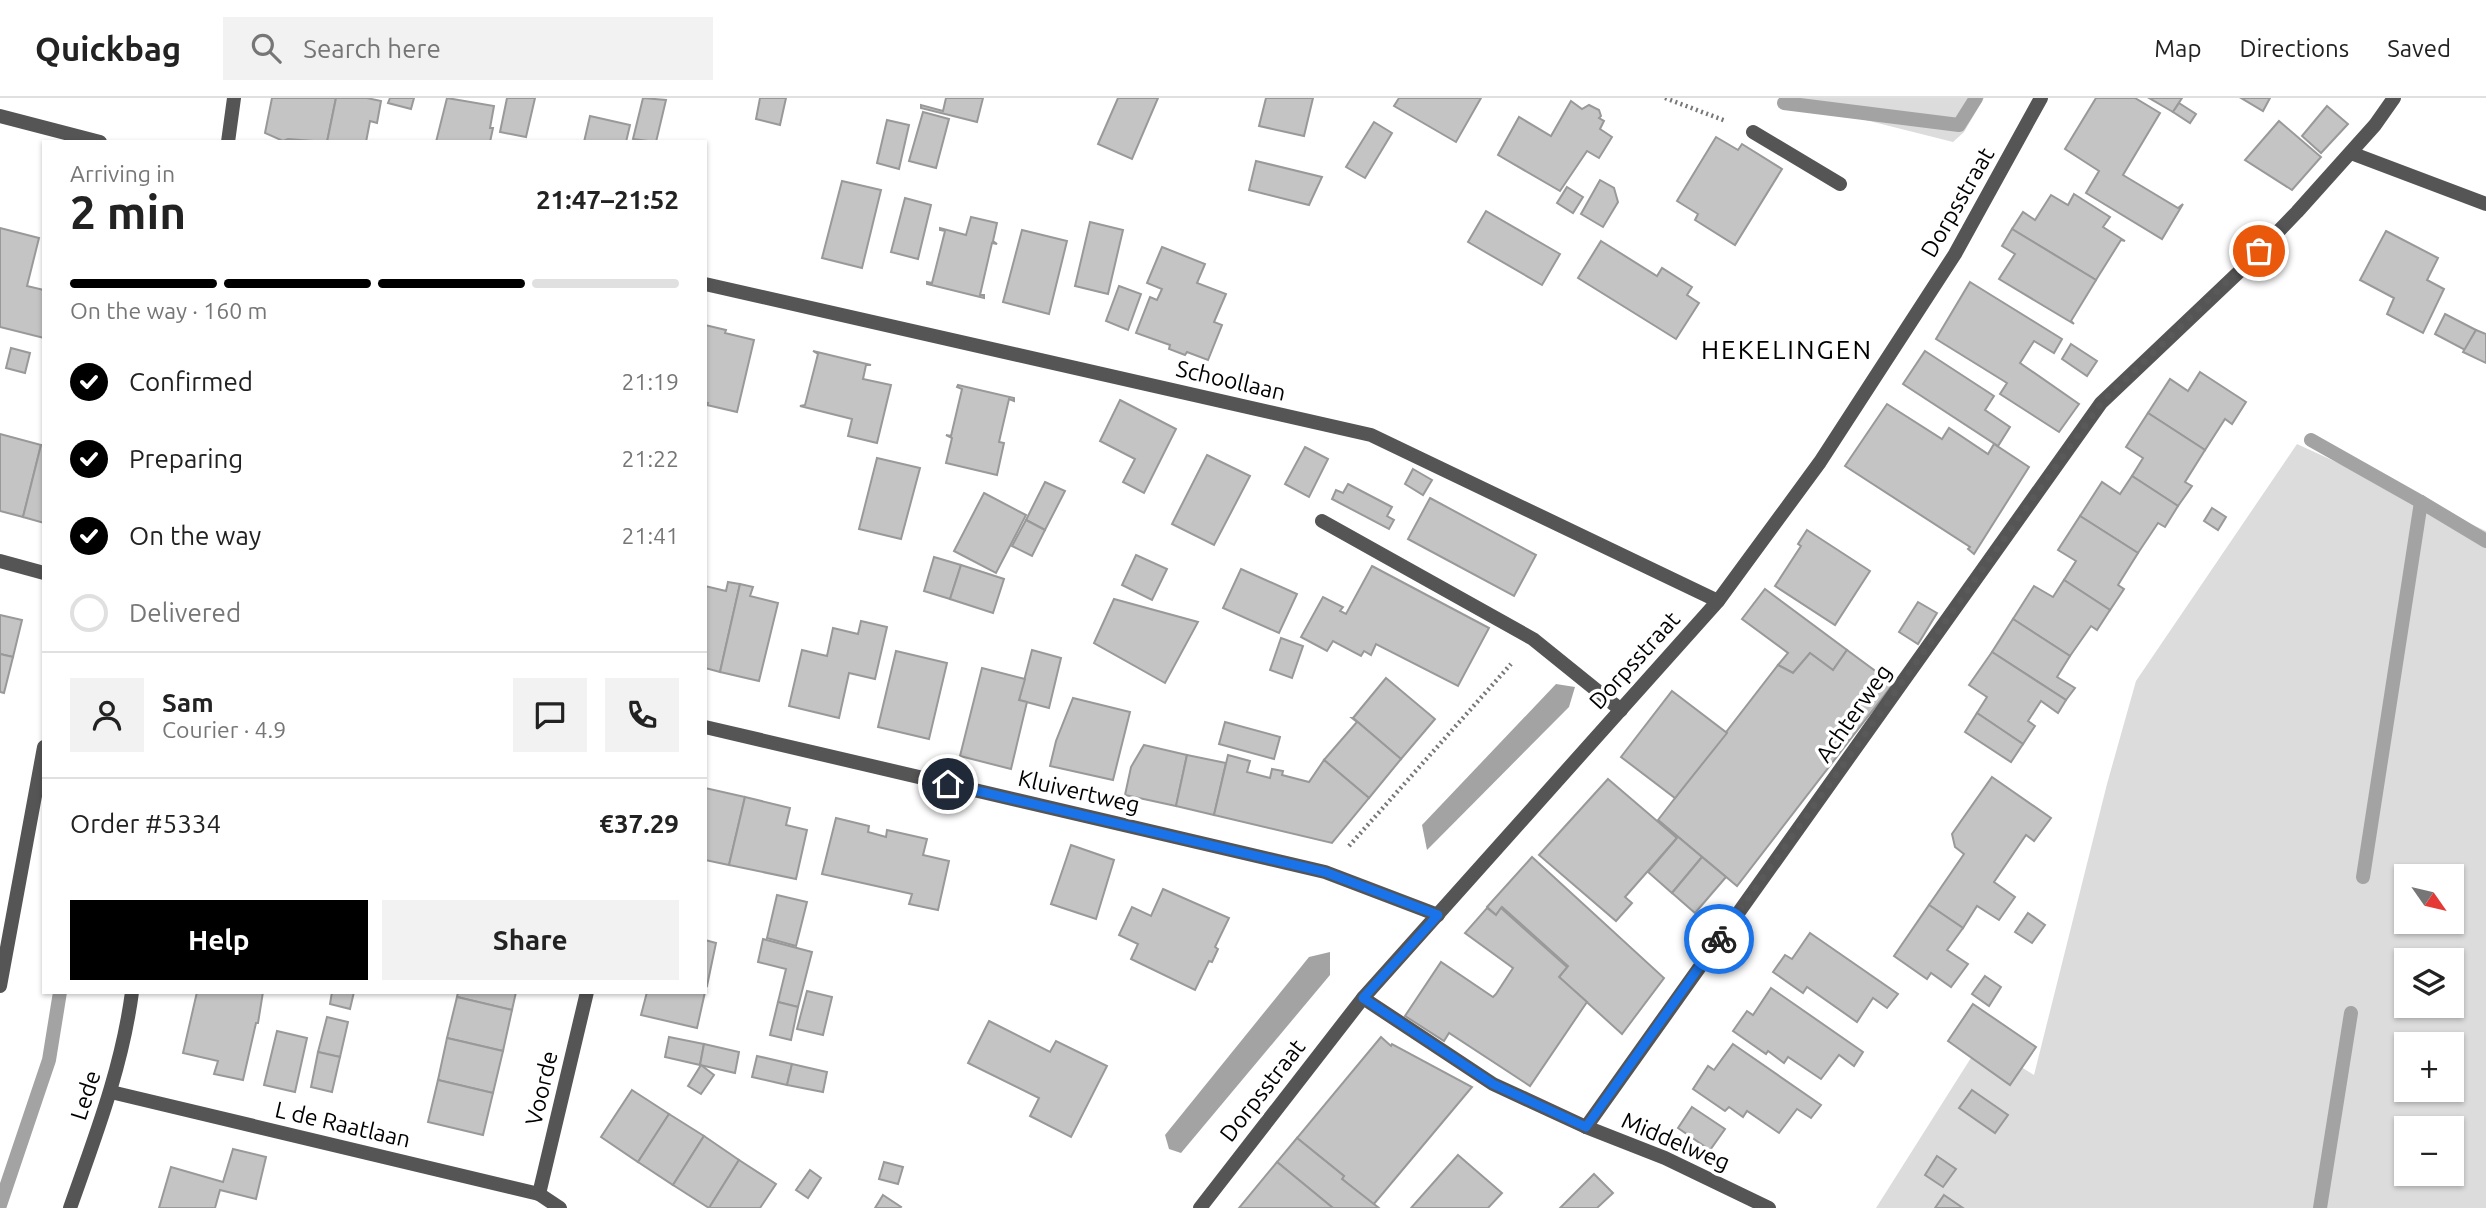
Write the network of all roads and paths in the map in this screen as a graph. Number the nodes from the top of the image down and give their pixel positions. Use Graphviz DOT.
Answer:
graph roads {
  1 [pos="234,98"];
  2 [pos="1665,98"];
  3 [pos="2041,98"];
  4 [pos="2395,98"];
  5 [pos="0,116"];
  6 [pos="1753,132"];
  7 [pos="92,140"];
  8 [pos="228,140"];
  9 [pos="2351,153"];
  10 [pos="1840,184"];
  11 [pos="2486,204"];
  12 [pos="707,284"];
  13 [pos="1322,521"];
  14 [pos="0,561"];
  15 [pos="42,572"];
  16 [pos="1718,601"];
  17 [pos="1533,639"];
  18 [pos="1621,709"];
  19 [pos="707,727"];
  20 [pos="42,758"];
  21 [pos="1325,872"];
  22 [pos="1438,915"];
  23 [pos="0,986"];
  24 [pos="132,994"];
  25 [pos="587,994"];
  26 [pos="1363,998"];
  27 [pos="111,1092"];
  28 [pos="1586,1127"];
  29 [pos="539,1194"];
  30 [pos="1749,1203"];
  31 [pos="70,1208"];
  32 [pos="560,1208"];
  33 [pos="1200,1208"];
  34 [pos="1769,1208"];
  1 -- 8 [label="street"];
  2 -- 6 [label="path"];
  3 -- 16 [label="street, Dorpsstraat"];
  4 -- 9 [label="street, Achterweg"];
  5 -- 7 [label="street"];
  6 -- 10 [label="street"];
  9 -- 11 [label="street"];
  9 -- 28 [label="street, Achterweg"];
  12 -- 16 [label="street, Schoollaan"];
  13 -- 17 [label="street"];
  14 -- 15 [label="street"];
  16 -- 18 [label="street, Dorpsstraat"];
  17 -- 18 [label="street"];
  17 -- 21 [label="path"];
  18 -- 22 [label="street, Dorpsstraat"];
  19 -- 21 [label="street, Kluivertweg"];
  20 -- 23 [label="street"];
  21 -- 22 [label="street, Kluivertweg"];
  22 -- 26 [label="street, Dorpsstraat"];
  24 -- 27 [label="street, Lede"];
  25 -- 29 [label="street, Voorde"];
  26 -- 28 [label="street"];
  26 -- 33 [label="street, Dorpsstraat"];
  27 -- 29 [label="street, L de Raatlaan"];
  27 -- 31 [label="street, Lede"];
  28 -- 30 [label="street, Middelweg"];
  29 -- 32 [label="street, L de Raatlaan"];
  30 -- 34 [label="street, Middelweg"];
}
